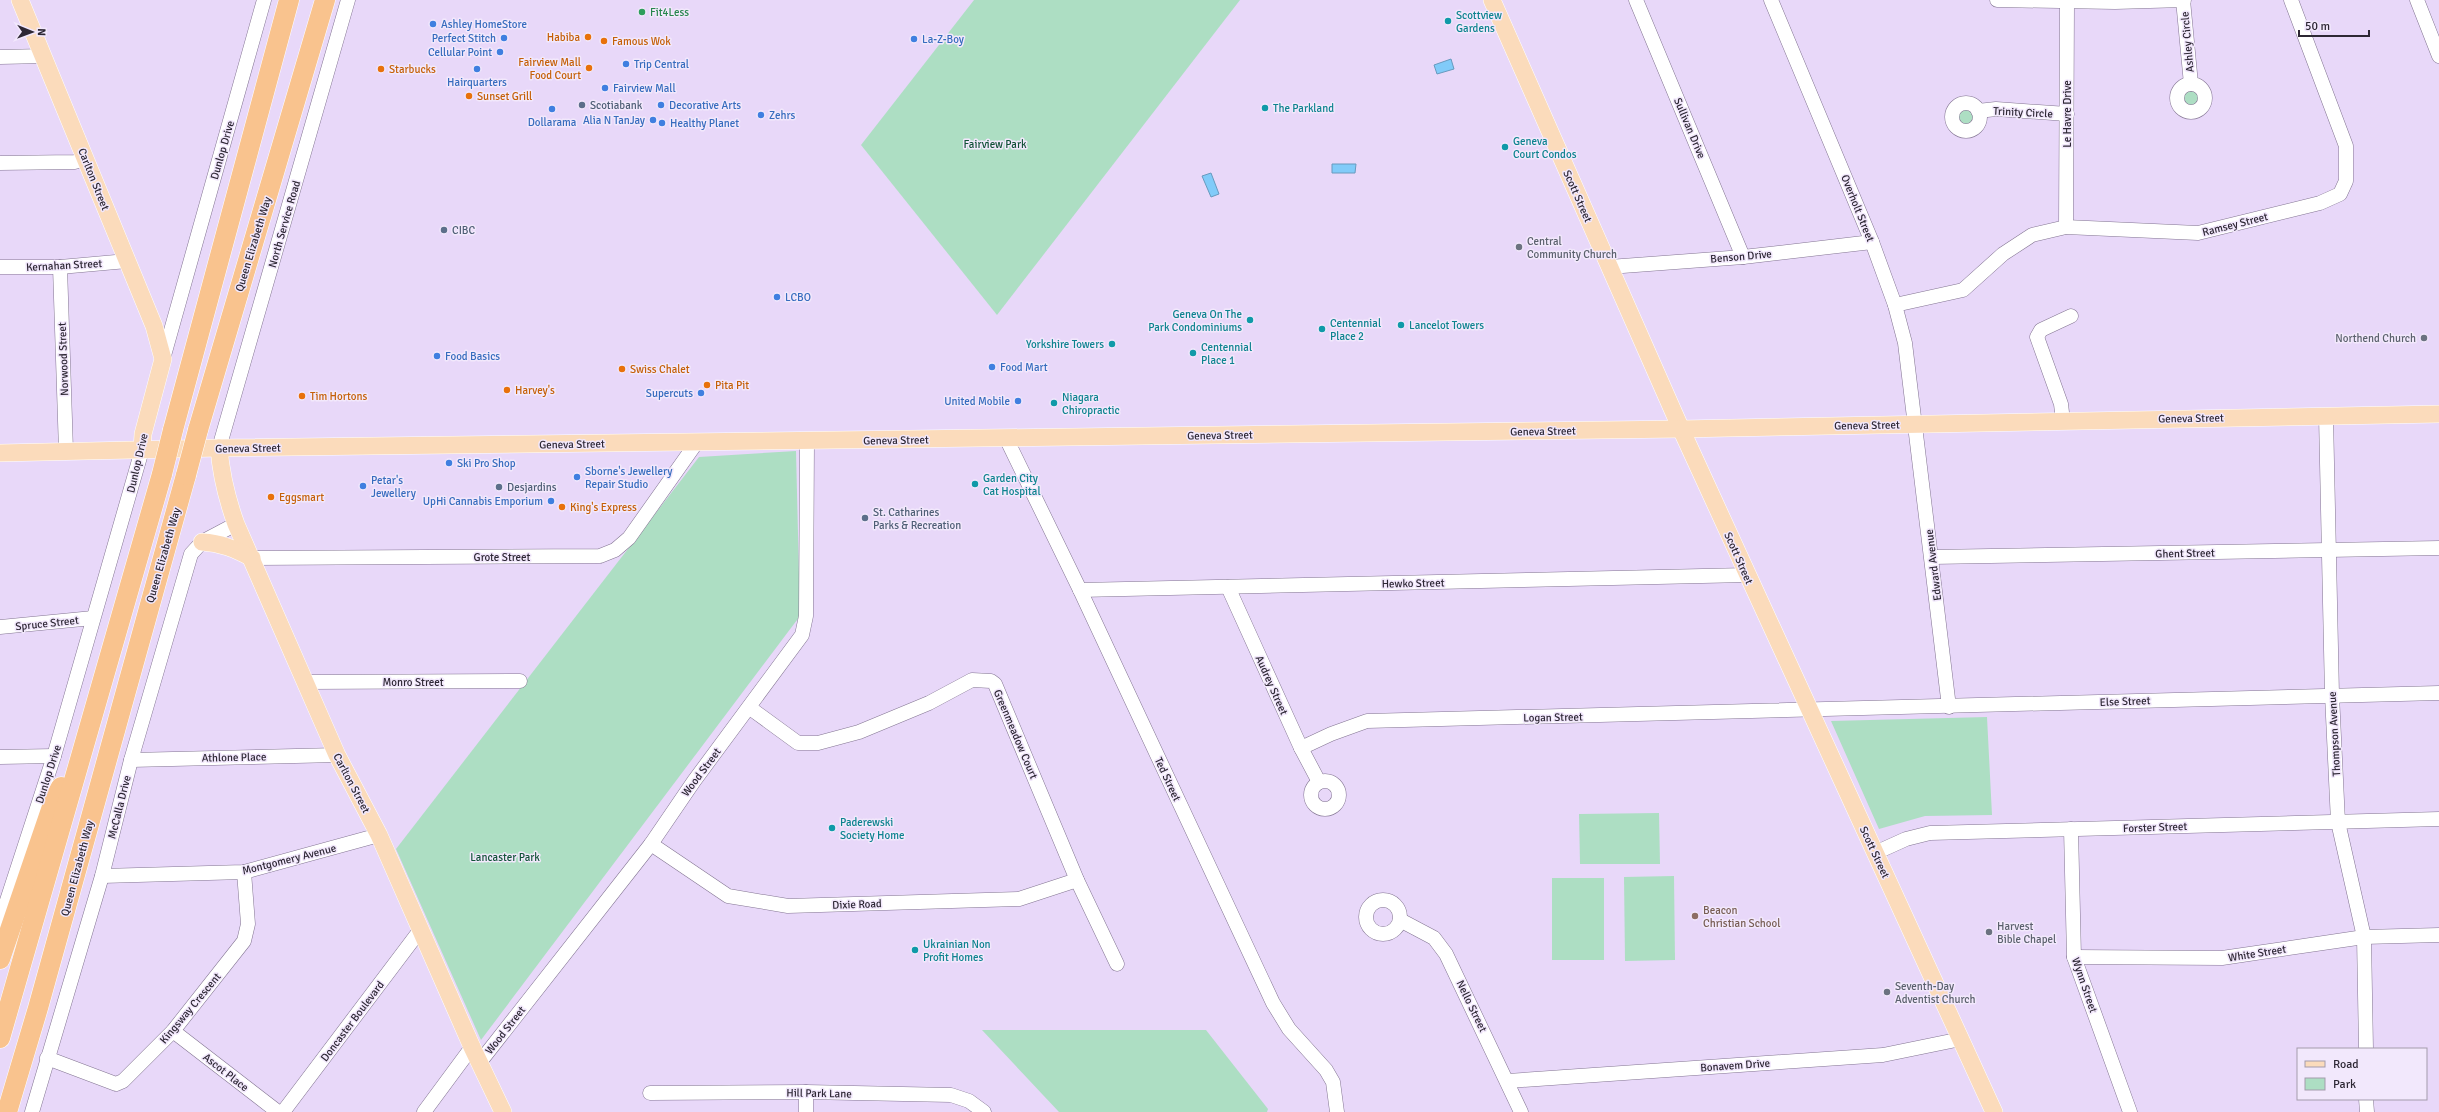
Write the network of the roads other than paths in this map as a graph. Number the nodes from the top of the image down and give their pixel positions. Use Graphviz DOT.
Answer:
graph roads {
  1 [pos="20,0"];
  2 [pos="264,0"];
  3 [pos="289,0"];
  4 [pos="325,0"];
  5 [pos="348,0"];
  6 [pos="1492,0"];
  7 [pos="1636,0"];
  8 [pos="1772,0"];
  9 [pos="1997,0"];
  10 [pos="2183,0"];
  11 [pos="2291,0"];
  12 [pos="2417,0"];
  13 [pos="2115,1"];
  14 [pos="2067,2"];
  15 [pos="44,56"];
  16 [pos="2439,56"];
  17 [pos="0,57"];
  18 [pos="2191,84"];
  19 [pos="1978,111"];
  20 [pos="2067,114"];
  21 [pos="86,158"];
  22 [pos="0,163"];
  23 [pos="2066,227"];
  24 [pos="1872,242"];
  25 [pos="1744,257"];
  26 [pos="128,261"];
  27 [pos="60,266"];
  28 [pos="0,267"];
  29 [pos="1609,267"];
  30 [pos="1895,305"];
  31 [pos="2072,316"];
  32 [pos="163,359"];
  33 [pos="2439,414"];
  34 [pos="2326,416"];
  35 [pos="2063,421"];
  36 [pos="1916,424"];
  37 [pos="1681,429"];
  38 [pos="1006,438"];
  39 [pos="806,441"];
  40 [pos="697,442"];
  41 [pos="219,448"];
  42 [pos="142,450"];
  43 [pos="66,451"];
  44 [pos="0,453"];
  45 [pos="236,524"];
  46 [pos="202,542"];
  47 [pos="2439,548"];
  48 [pos="2329,551"];
  49 [pos="1932,557"];
  50 [pos="252,558"];
  51 [pos="1747,575"];
  52 [pos="1228,587"];
  53 [pos="1080,590"];
  54 [pos="93,618"];
  55 [pos="0,627"];
  56 [pos="520,681"];
  57 [pos="306,682"];
  58 [pos="2439,693"];
  59 [pos="2332,695"];
  60 [pos="1949,707"];
  61 [pos="750,708"];
  62 [pos="1810,711"];
  63 [pos="84,742"];
  64 [pos="1301,748"];
  65 [pos="337,755"];
  66 [pos="54,756"];
  67 [pos="0,757"];
  68 [pos="131,760"];
  69 [pos="1319,782"];
  70 [pos="2439,819"];
  71 [pos="2338,822"];
  72 [pos="2071,829"];
  73 [pos="379,835"];
  74 [pos="651,844"];
  75 [pos="1875,853"];
  76 [pos="244,872"];
  77 [pos="102,876"];
  78 [pos="1077,880"];
  79 [pos="1400,920"];
  80 [pos="0,922"];
  81 [pos="421,930"];
  82 [pos="2439,935"];
  83 [pos="2364,937"];
  84 [pos="2074,957"];
  85 [pos="0,959"];
  86 [pos="1117,964"];
  87 [pos="32,1030"];
  88 [pos="173,1031"];
  89 [pos="0,1038"];
  90 [pos="1961,1039"];
  91 [pos="472,1047"];
  92 [pos="2366,1048"];
  93 [pos="47,1058"];
  94 [pos="480,1062"];
  95 [pos="1508,1081"];
  96 [pos="806,1092"];
  97 [pos="650,1093"];
  98 [pos="2366,1100"];
  99 [pos="7,1112"];
  100 [pos="16,1112"];
  101 [pos="32,1112"];
  102 [pos="278,1112"];
  103 [pos="283,1112"];
  104 [pos="424,1112"];
  105 [pos="503,1112"];
  106 [pos="806,1112"];
  107 [pos="984,1112"];
  108 [pos="1337,1112"];
  109 [pos="1522,1112"];
  110 [pos="1994,1112"];
  111 [pos="2130,1112"];
  112 [pos="2367,1112"];
  1 -- 15 [label="main road, Carlton Street"];
  2 -- 32 [label="street, Dunlop Drive"];
  3 -- 63 [label="highway, Queen Elizabeth Way, bridge"];
  4 -- 87 [label="highway, Queen Elizabeth Way, bridge"];
  5 -- 41 [label="street, North Service Road"];
  6 -- 29 [label="main road, Scott Street"];
  7 -- 25 [label="street, Sullivan Drive"];
  8 -- 24 [label="street, Overholt Street"];
  9 -- 14 [label="street"];
  10 -- 13 [label="street"];
  10 -- 18 [label="street, Ashley Circle"];
  11 -- 23 [label="street, Ramsey Street"];
  12 -- 16 [label="street"];
  13 -- 14 [label="street"];
  14 -- 20 [label="street, Le Havre Drive"];
  15 -- 17 [label="street"];
  15 -- 21 [label="main road, Carlton Street"];
  19 -- 20 [label="street, Trinity Circle"];
  20 -- 23 [label="street, Le Havre Drive"];
  21 -- 22 [label="street"];
  21 -- 26 [label="main road, Carlton Street"];
  23 -- 30 [label="street, Ramsey Street"];
  24 -- 25 [label="street, Benson Drive"];
  24 -- 30 [label="street, Overholt Street"];
  25 -- 29 [label="street, Benson Drive"];
  26 -- 27 [label="street, Kernahan Street"];
  26 -- 32 [label="main road, Carlton Street"];
  27 -- 28 [label="street, Kernahan Street"];
  27 -- 43 [label="street, Norwood Street"];
  29 -- 37 [label="main road, Scott Street"];
  30 -- 36 [label="street, Overholt Street"];
  31 -- 35 [label="street"];
  32 -- 42 [label="main road, Dunlop Drive"];
  33 -- 34 [label="main road, Geneva Street"];
  34 -- 35 [label="main road, Geneva Street"];
  34 -- 48 [label="street, Thompson Avenue"];
  35 -- 36 [label="main road, Geneva Street"];
  36 -- 37 [label="main road, Geneva Street"];
  36 -- 49 [label="street, Edward Avenue"];
  37 -- 38 [label="main road, Geneva Street"];
  37 -- 51 [label="main road, Scott Street"];
  38 -- 39 [label="main road, Geneva Street"];
  38 -- 53 [label="street, Ted Street"];
  39 -- 40 [label="main road, Geneva Street"];
  39 -- 61 [label="street, Wood Street"];
  40 -- 41 [label="main road, Geneva Street"];
  40 -- 50 [label="street, Grote Street"];
  41 -- 42 [label="main road, Geneva Street"];
  41 -- 45 [label="main road, Carlton Street"];
  42 -- 43 [label="main road, Geneva Street"];
  42 -- 54 [label="street, Dunlop Drive"];
  43 -- 44 [label="main road, Geneva Street"];
  45 -- 46 [label="street, McCalla Drive"];
  45 -- 50 [label="main road, Carlton Street"];
  46 -- 50 [label="main road"];
  46 -- 68 [label="street, McCalla Drive"];
  47 -- 48 [label="street, Ghent Street"];
  48 -- 49 [label="street, Ghent Street"];
  48 -- 59 [label="street, Thompson Avenue"];
  49 -- 60 [label="street, Edward Avenue"];
  50 -- 57 [label="main road, Carlton Street"];
  51 -- 52 [label="street, Hewko Street"];
  51 -- 62 [label="main road, Scott Street"];
  52 -- 53 [label="street, Hewko Street"];
  52 -- 64 [label="street, Audrey Street"];
  53 -- 108 [label="street, Ted Street"];
  54 -- 55 [label="street, Spruce Street"];
  54 -- 66 [label="street, Dunlop Drive"];
  56 -- 57 [label="street, Monro Street"];
  57 -- 65 [label="main road, Carlton Street"];
  58 -- 59 [label="street, Else Street"];
  59 -- 60 [label="street, Else Street"];
  59 -- 71 [label="street, Thompson Avenue"];
  60 -- 62 [label="street, Else Street"];
  61 -- 74 [label="street, Wood Street"];
  61 -- 78 [label="street, Greenmeadow Court"];
  62 -- 64 [label="street, Logan Street"];
  62 -- 75 [label="main road, Scott Street"];
  63 -- 85 [label="highway"];
  63 -- 89 [label="highway, Queen Elizabeth Way"];
  64 -- 69 [label="street, Audrey Street"];
  65 -- 68 [label="street, Athlone Place"];
  65 -- 73 [label="main road, Carlton Street"];
  66 -- 67 [label="street"];
  66 -- 80 [label="street, Dunlop Drive"];
  68 -- 77 [label="street, McCalla Drive"];
  70 -- 71 [label="street, Forster Street"];
  71 -- 72 [label="street, Forster Street"];
  71 -- 83 [label="street, Thompson Avenue"];
  72 -- 75 [label="street, Forster Street"];
  72 -- 84 [label="street, Wynn Street"];
  73 -- 76 [label="street, Montgomery Avenue"];
  73 -- 81 [label="main road, Carlton Street"];
  74 -- 78 [label="street, Dixie Road"];
  74 -- 94 [label="street, Wood Street"];
  75 -- 90 [label="main road, Scott Street"];
  76 -- 77 [label="street, Montgomery Avenue"];
  76 -- 88 [label="street, Kingsway Crescent"];
  77 -- 93 [label="street, McCalla Drive"];
  78 -- 86 [label="street, Greenmeadow Court"];
  79 -- 95 [label="street, Nello Street"];
  81 -- 91 [label="main road, Carlton Street"];
  81 -- 103 [label="street, Doncaster Boulevard"];
  82 -- 83 [label="street, White Street"];
  83 -- 84 [label="street, White Street"];
  83 -- 92 [label="street, Thompson Avenue"];
  84 -- 111 [label="street, Wynn Street"];
  87 -- 99 [label="highway, Queen Elizabeth Way"];
  87 -- 100 [label="highway"];
  88 -- 93 [label="street, Kingsway Crescent"];
  88 -- 102 [label="street, Ascot Place"];
  90 -- 95 [label="street, Bonavem Drive"];
  90 -- 110 [label="main road, Scott Street"];
  91 -- 94 [label="main road, Carlton Street"];
  91 -- 104 [label="street"];
  93 -- 101 [label="street, McCalla Drive"];
  94 -- 105 [label="main road, Carlton Street"];
  95 -- 109 [label="street, Nello Street"];
  96 -- 97 [label="street, Hill Park Lane"];
  96 -- 106 [label="street"];
  96 -- 107 [label="street, Hill Park Lane"];
  98 -- 112 [label="street"];
}
